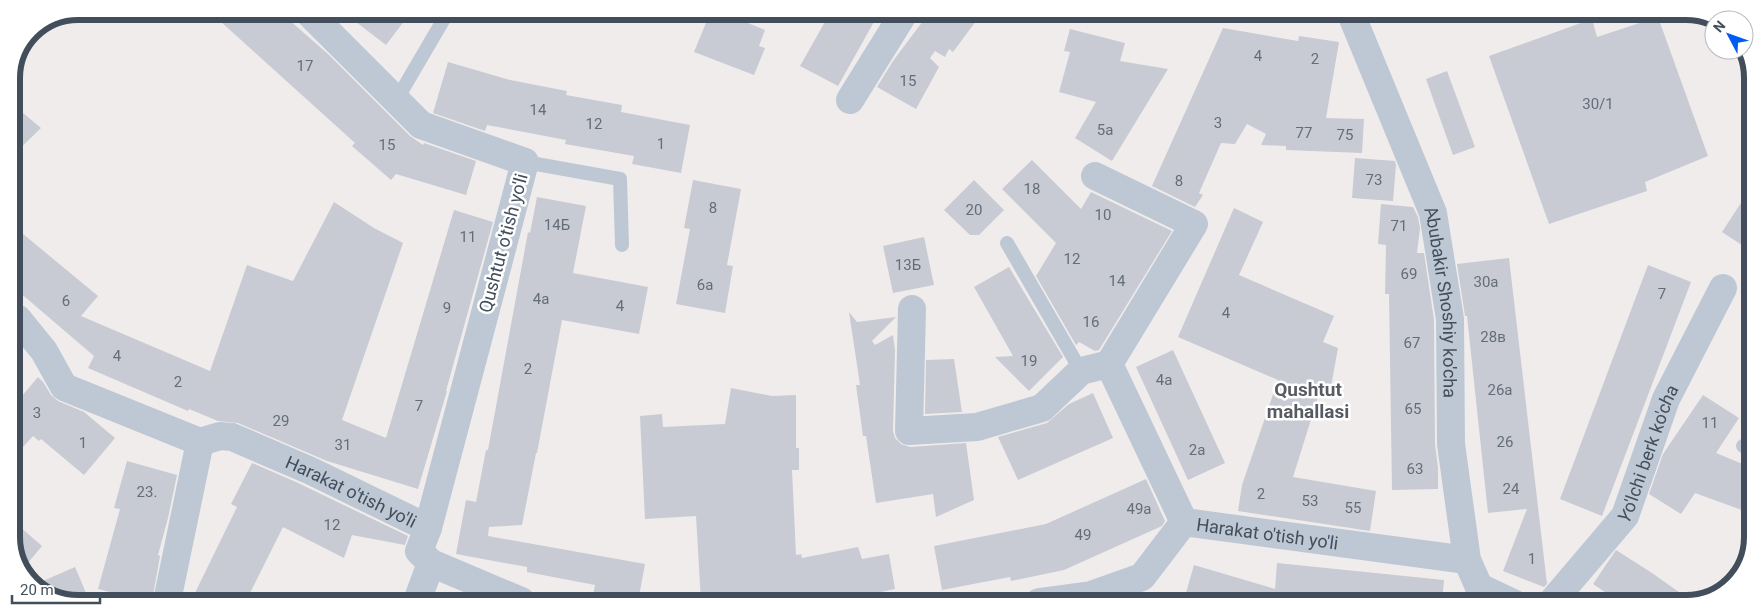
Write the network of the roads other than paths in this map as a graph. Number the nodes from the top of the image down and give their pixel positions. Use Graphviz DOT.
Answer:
graph roads {
  1 [pos="316,20"];
  2 [pos="443,20"];
  3 [pos="900,20"];
  4 [pos="1353,20"];
  5 [pos="397,99"];
  6 [pos="850,100"];
  7 [pos="525,162"];
  8 [pos="1095,176"];
  9 [pos="1007,243"];
  10 [pos="622,245"];
  11 [pos="1724,288"];
  12 [pos="912,309"];
  13 [pos="20,321"];
  14 [pos="1109,364"];
  15 [pos="1081,371"];
  16 [pos="200,442"];
  17 [pos="1184,522"];
  18 [pos="428,528"];
  19 [pos="1467,560"];
  20 [pos="431,563"];
  21 [pos="1140,590"];
  22 [pos="168,595"];
  23 [pos="418,595"];
  24 [pos="508,595"];
  25 [pos="1091,595"];
  26 [pos="1479,595"];
  27 [pos="1559,595"];
  1 -- 5 [label="street, Qushtut o'tish yo'li"];
  2 -- 5 [label="lane"];
  3 -- 6 [label="street"];
  4 -- 19 [label="street, Abubakir Shoshiy ko'cha"];
  5 -- 7 [label="street, Qushtut o'tish yo'li"];
  7 -- 10 [label="lane"];
  7 -- 18 [label="street, Qushtut o'tish yo'li"];
  8 -- 14 [label="street"];
  9 -- 15 [label="lane"];
  11 -- 27 [label="street, Yo'lchi berk ko'cha"];
  12 -- 15 [label="street"];
  13 -- 16 [label="street"];
  14 -- 15 [label="street"];
  14 -- 17 [label="street"];
  16 -- 18 [label="street, Harakat o'tish yo'li"];
  16 -- 22 [label="street"];
  17 -- 19 [label="street, Harakat o'tish yo'li"];
  17 -- 21 [label="street, Harakat o'tish yo'li"];
  18 -- 20 [label="street, Harakat o'tish yo'li"];
  19 -- 26 [label="street, Abubakir Shoshiy ko'cha"];
  20 -- 23 [label="street"];
  20 -- 24 [label="street"];
  21 -- 25 [label="street, Harakat o'tish yo'li"];
}
